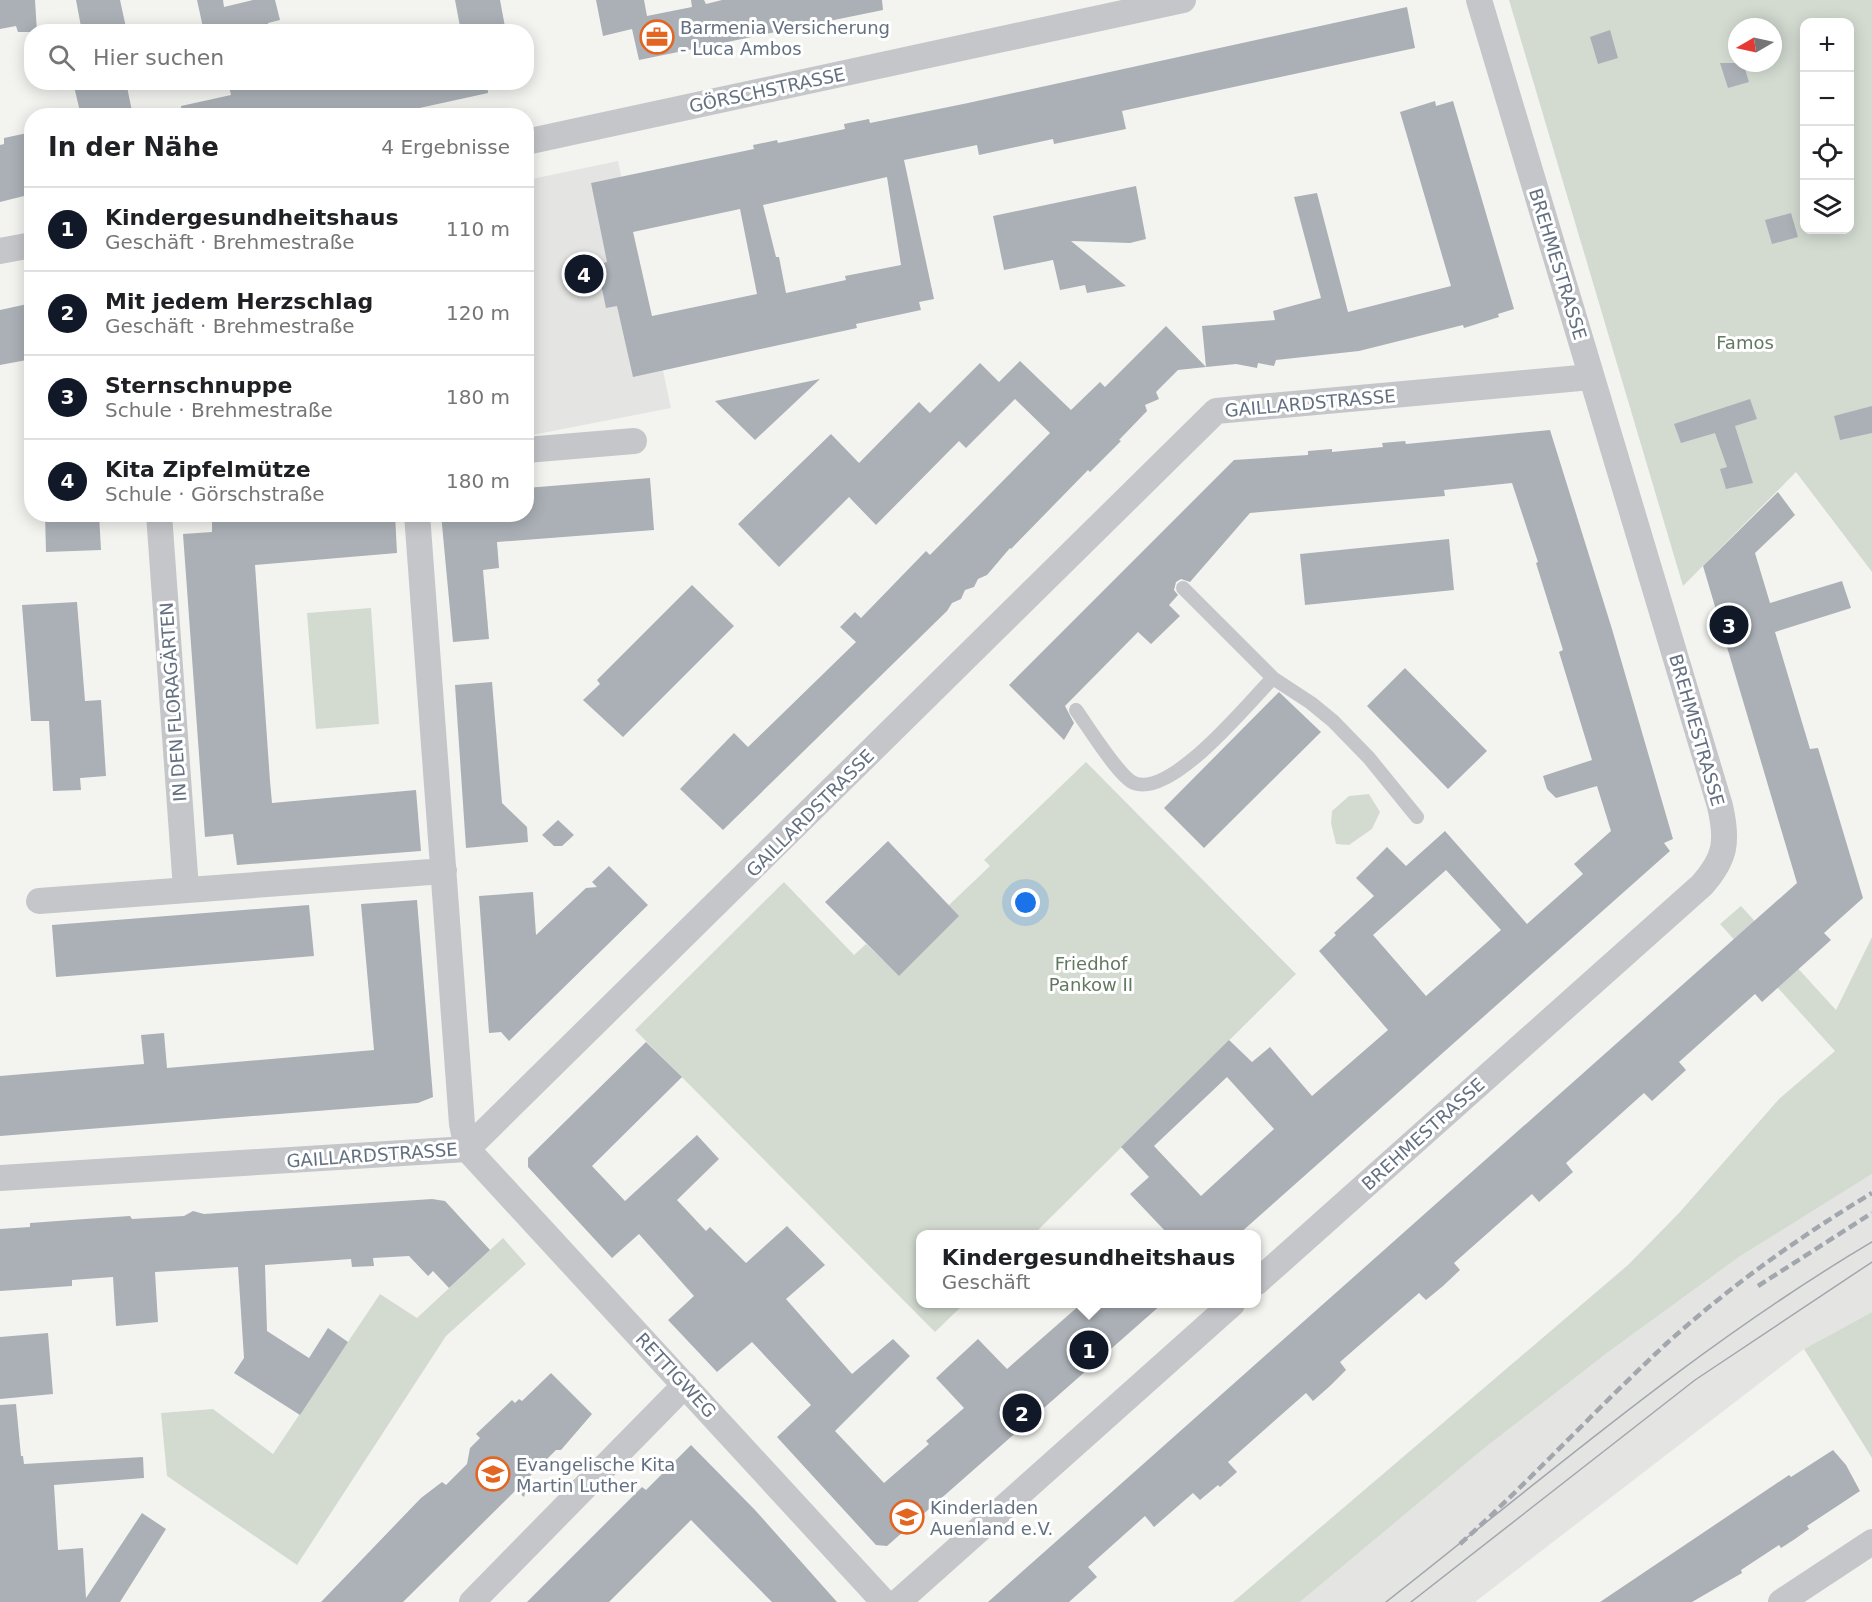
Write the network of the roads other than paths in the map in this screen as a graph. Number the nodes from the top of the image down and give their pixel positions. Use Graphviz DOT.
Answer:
graph roads {
  1 [pos="1183,0"];
  2 [pos="1479,0"];
  3 [pos="534,140"];
  4 [pos="24,246"];
  5 [pos="0,251"];
  6 [pos="1592,377"];
  7 [pos="634,441"];
  8 [pos="534,449"];
  9 [pos="160,522"];
  10 [pos="418,522"];
  11 [pos="1183,588"];
  12 [pos="1273,678"];
  13 [pos="1076,710"];
  14 [pos="1417,817"];
  15 [pos="444,870"];
  16 [pos="186,888"];
  17 [pos="39,901"];
  18 [pos="467,1149"];
  19 [pos="0,1179"];
  20 [pos="1261,1278"];
  21 [pos="1228,1308"];
  22 [pos="685,1385"];
  23 [pos="1872,1542"];
  24 [pos="472,1602"];
  25 [pos="884,1602"];
  26 [pos="898,1602"];
  27 [pos="1780,1602"];
  1 -- 3 [label="street, GÖRSCHSTRASSE"];
  2 -- 6 [label="street, BREHMESTRASSE"];
  4 -- 5 [label="street"];
  6 -- 18 [label="street, GAILLARDSTRASSE"];
  6 -- 20 [label="street, BREHMESTRASSE"];
  7 -- 8 [label="street"];
  9 -- 16 [label="street, IN DEN FLORAGÄRTEN"];
  10 -- 15 [label="street"];
  11 -- 12 [label="lane"];
  12 -- 13 [label="lane"];
  12 -- 14 [label="lane"];
  15 -- 16 [label="street"];
  15 -- 18 [label="street"];
  16 -- 17 [label="street"];
  18 -- 19 [label="street, GAILLARDSTRASSE"];
  18 -- 22 [label="street, RETTIGWEG"];
  21 -- 26 [label="street"];
  22 -- 24 [label="street"];
  22 -- 25 [label="street, RETTIGWEG"];
  23 -- 27 [label="street"];
}
